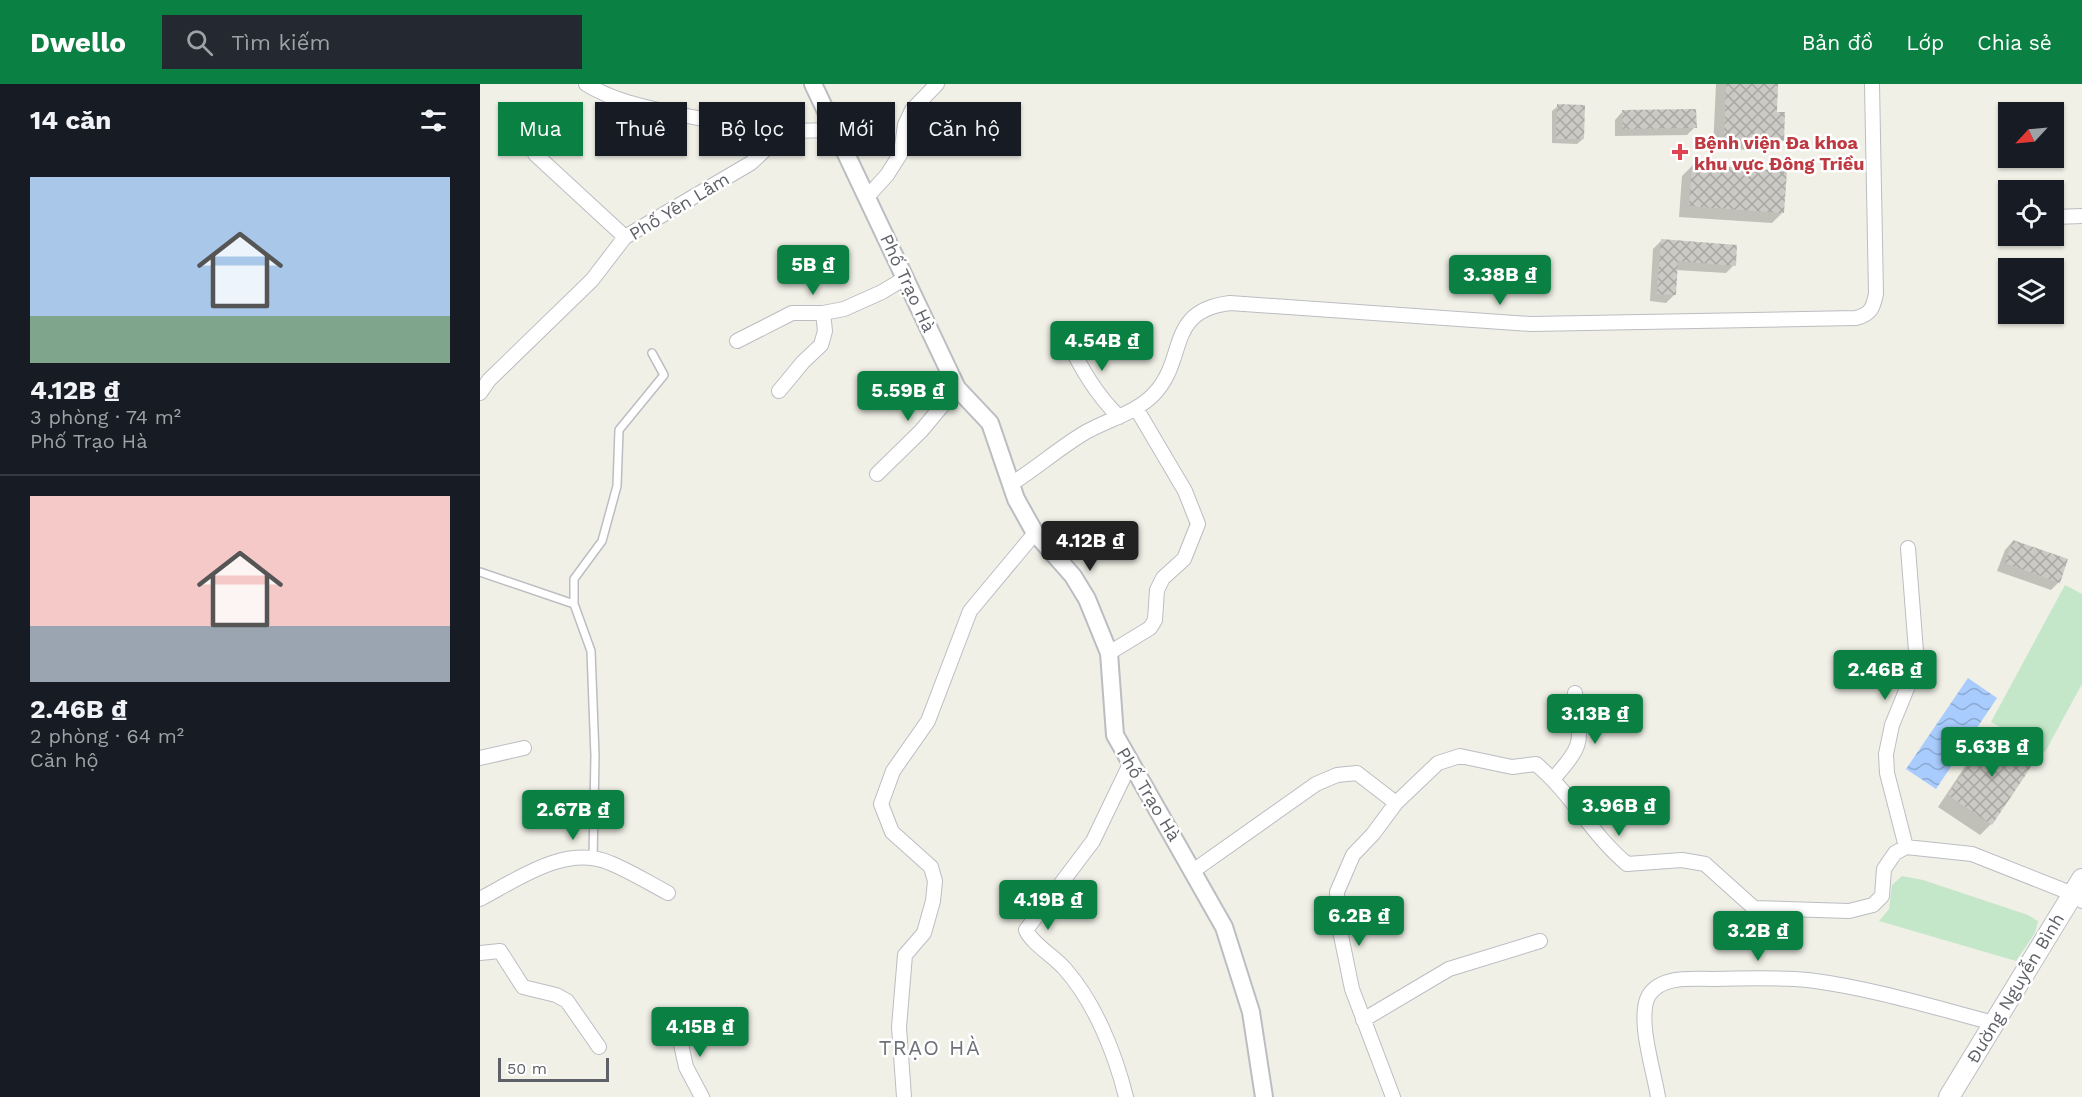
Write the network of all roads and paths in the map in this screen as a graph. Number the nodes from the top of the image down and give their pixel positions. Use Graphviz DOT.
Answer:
graph roads {
  1 [pos="586,84"];
  2 [pos="813,84"];
  3 [pos="937,84"];
  4 [pos="1872,84"];
  5 [pos="822,102"];
  6 [pos="699,118"];
  7 [pos="537,156"];
  8 [pos="759,156"];
  9 [pos="849,156"];
  10 [pos="868,196"];
  11 [pos="2082,216"];
  12 [pos="2064,217"];
  13 [pos="625,237"];
  14 [pos="905,278"];
  15 [pos="822,313"];
  16 [pos="737,341"];
  17 [pos="1068,341"];
  18 [pos="652,353"];
  19 [pos="957,388"];
  20 [pos="779,392"];
  21 [pos="480,393"];
  22 [pos="1136,408"];
  23 [pos="1119,417"];
  24 [pos="877,474"];
  25 [pos="1011,484"];
  26 [pos="1035,533"];
  27 [pos="1908,548"];
  28 [pos="480,572"];
  29 [pos="574,604"];
  30 [pos="1108,653"];
  31 [pos="1575,693"];
  32 [pos="524,748"];
  33 [pos="480,758"];
  34 [pos="1130,764"];
  35 [pos="1553,779"];
  36 [pos="1396,803"];
  37 [pos="1906,847"];
  38 [pos="593,859"];
  39 [pos="1193,871"];
  40 [pos="2079,891"];
  41 [pos="668,893"];
  42 [pos="480,899"];
  43 [pos="1540,941"];
  44 [pos="480,953"];
  45 [pos="1363,1020"];
  46 [pos="1994,1023"];
  47 [pos="677,1026"];
  48 [pos="599,1047"];
  49 [pos="702,1097"];
  50 [pos="904,1097"];
  51 [pos="1126,1097"];
  52 [pos="1264,1097"];
  53 [pos="1393,1097"];
  54 [pos="1658,1097"];
  55 [pos="1949,1097"];
  1 -- 6 [label="street"];
  2 -- 5 [label="street, Phố Trạo Hà"];
  3 -- 10 [label="street"];
  4 -- 22 [label="street"];
  7 -- 13 [label="street"];
  8 -- 13 [label="street, Phố Yên Lâm"];
  9 -- 10 [label="street, Phố Trạo Hà"];
  10 -- 14 [label="street, Phố Trạo Hà"];
  11 -- 12 [label="street"];
  13 -- 21 [label="street, Phố Yên Lâm"];
  14 -- 15 [label="street"];
  14 -- 19 [label="street, Phố Trạo Hà"];
  15 -- 16 [label="street"];
  15 -- 20 [label="street"];
  17 -- 23 [label="street"];
  18 -- 29 [label="lane"];
  19 -- 24 [label="street"];
  19 -- 25 [label="street, Phố Trạo Hà"];
  22 -- 23 [label="street"];
  22 -- 30 [label="street"];
  23 -- 25 [label="street"];
  25 -- 26 [label="street, Phố Trạo Hà"];
  26 -- 30 [label="street, Phố Trạo Hà"];
  26 -- 50 [label="street"];
  27 -- 37 [label="street"];
  28 -- 29 [label="lane"];
  29 -- 38 [label="lane"];
  30 -- 34 [label="street, Phố Trạo Hà"];
  31 -- 35 [label="street"];
  32 -- 33 [label="street"];
  34 -- 39 [label="street, Phố Trạo Hà"];
  34 -- 51 [label="street"];
  35 -- 36 [label="street"];
  35 -- 37 [label="street"];
  36 -- 39 [label="street"];
  36 -- 45 [label="street"];
  37 -- 40 [label="street"];
  38 -- 41 [label="street"];
  38 -- 42 [label="street"];
  39 -- 52 [label="street, Phố Trạo Hà"];
  40 -- 46 [label="main road, Đường Nguyễn Bình"];
  43 -- 45 [label="street"];
  44 -- 48 [label="street"];
  45 -- 53 [label="street"];
  46 -- 54 [label="street"];
  46 -- 55 [label="main road, Đường Nguyễn Bình"];
  47 -- 49 [label="street"];
}
